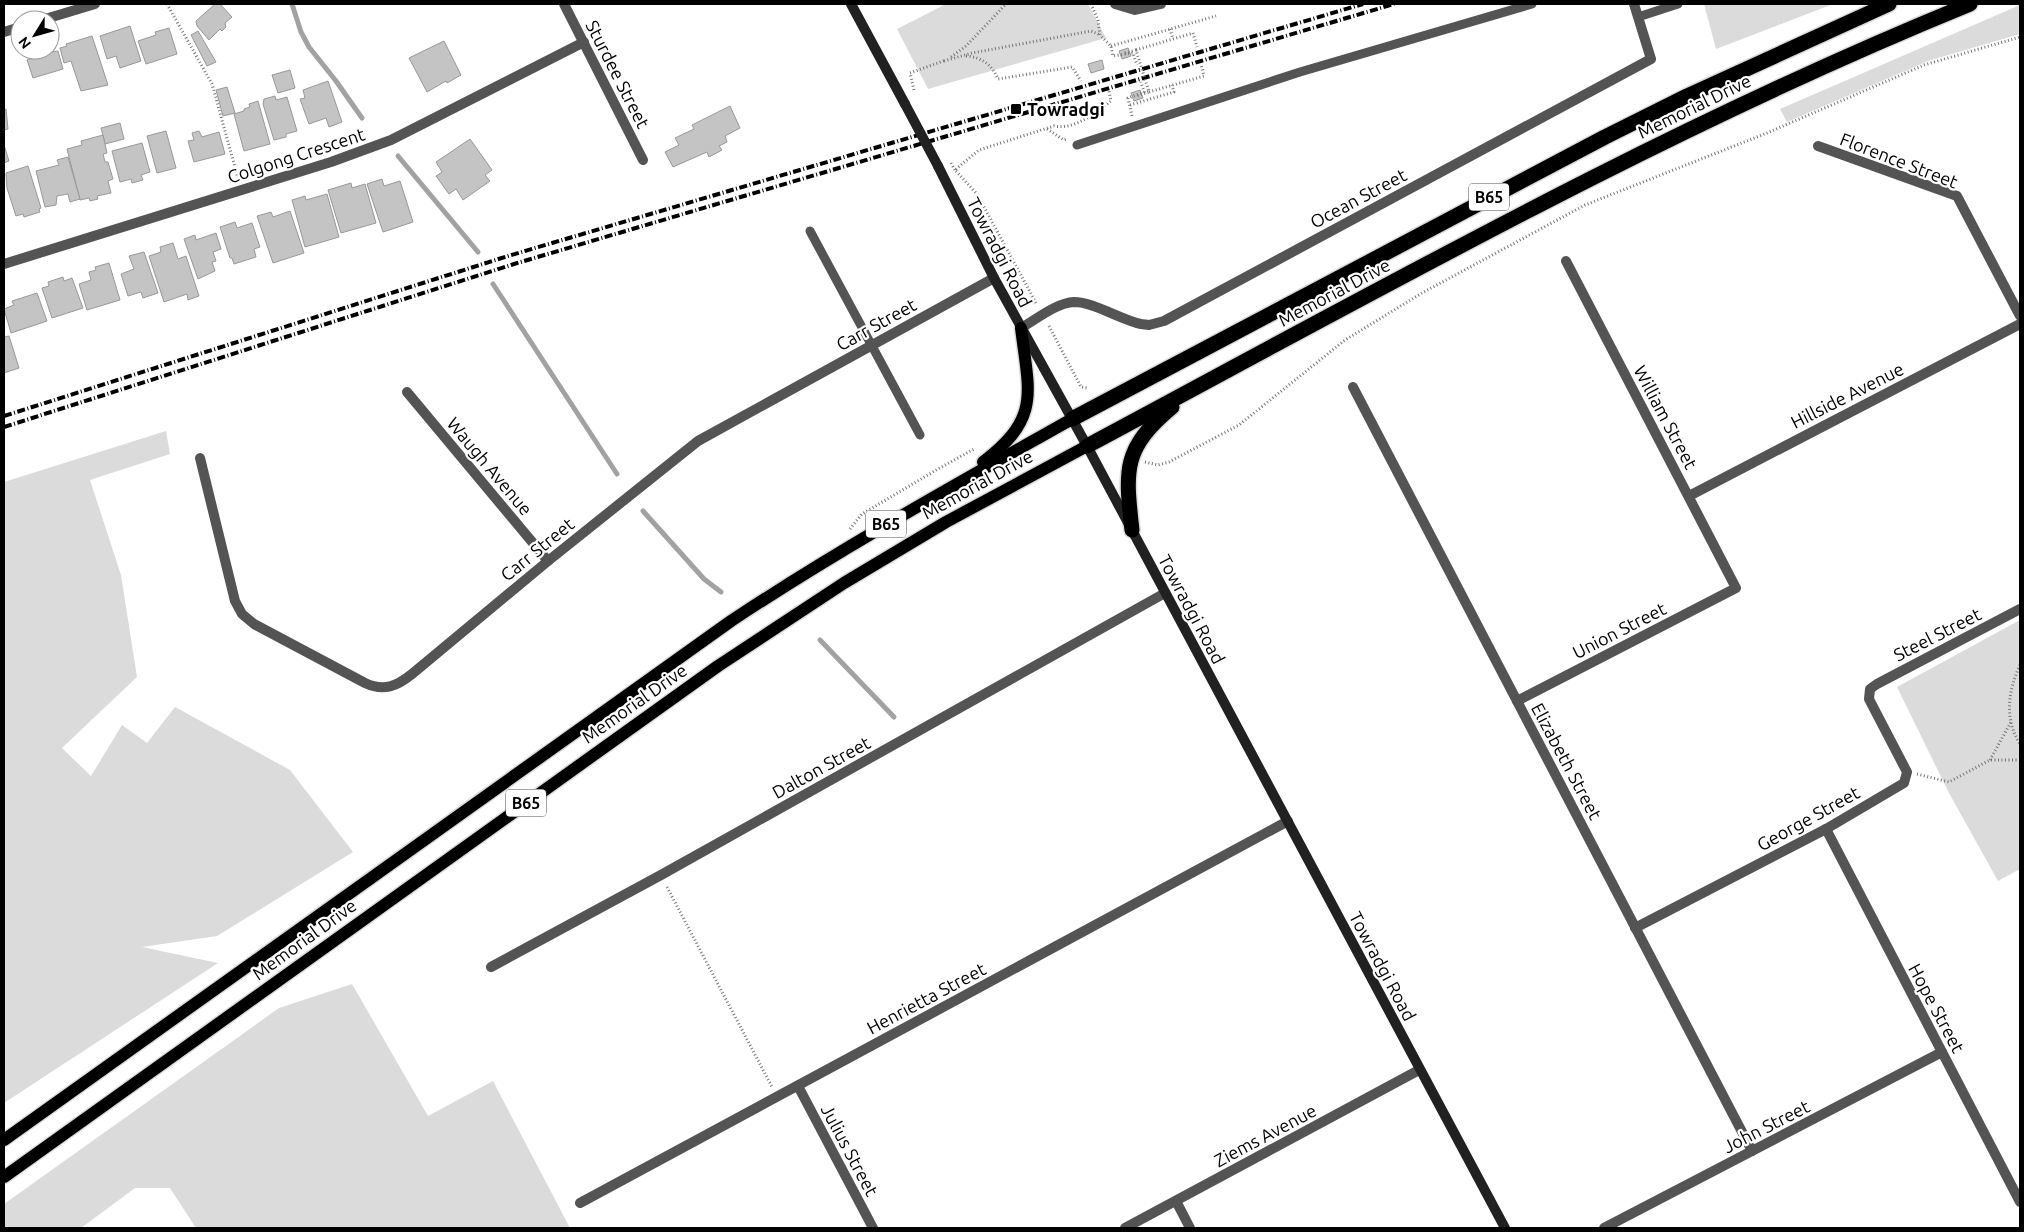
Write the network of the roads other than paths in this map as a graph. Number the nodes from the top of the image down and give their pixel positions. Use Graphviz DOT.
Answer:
graph roads {
  1 [pos="94,4"];
  2 [pos="564,4"];
  3 [pos="851,4"];
  4 [pos="1115,4"];
  5 [pos="1161,4"];
  6 [pos="1532,4"];
  7 [pos="1634,4"];
  8 [pos="1678,4"];
  9 [pos="1889,4"];
  10 [pos="1970,4"];
  11 [pos="60,14"];
  12 [pos="1638,17"];
  13 [pos="584,42"];
  14 [pos="1077,144"];
  15 [pos="1818,146"];
  16 [pos="643,160"];
  17 [pos="810,231"];
  18 [pos="1566,261"];
  19 [pos="4,264"];
  20 [pos="994,278"];
  21 [pos="2020,316"];
  22 [pos="2020,324"];
  23 [pos="1021,328"];
  24 [pos="872,345"];
  25 [pos="1206,382"];
  26 [pos="1353,387"];
  27 [pos="407,392"];
  28 [pos="1072,419"];
  29 [pos="920,435"];
  30 [pos="1087,446"];
  31 [pos="200,458"];
  32 [pos="949,488"];
  33 [pos="1689,496"];
  34 [pos="1132,530"];
  35 [pos="548,561"];
  36 [pos="1736,588"];
  37 [pos="1165,593"];
  38 [pos="2020,609"];
  39 [pos="1517,702"];
  40 [pos="1907,772"];
  41 [pos="1288,821"];
  42 [pos="1826,829"];
  43 [pos="1635,928"];
  44 [pos="490,967"];
  45 [pos="1942,1052"];
  46 [pos="1419,1070"];
  47 [pos="798,1086"];
  48 [pos="4,1140"];
  49 [pos="1752,1151"];
  50 [pos="4,1177"];
  51 [pos="1176,1201"];
  52 [pos="2020,1202"];
  53 [pos="580,1203"];
  54 [pos="873,1228"];
  55 [pos="1125,1228"];
  56 [pos="1190,1228"];
  57 [pos="1505,1228"];
  58 [pos="1604,1228"];
  1 -- 11 [label="street"];
  2 -- 13 [label="street, Sturdee Street"];
  3 -- 20 [label="main road, Towradgi Road, bridge"];
  4 -- 5 [label="street"];
  6 -- 14 [label="lane"];
  7 -- 12 [label="street, Ocean Street"];
  8 -- 12 [label="lane"];
  9 -- 28 [label="highway, Memorial Drive / B65"];
  10 -- 25 [label="highway, Memorial Drive / B65"];
  12 -- 23 [label="street, Ocean Street"];
  13 -- 16 [label="street, Sturdee Street"];
  13 -- 19 [label="street, Colgong Crescent"];
  15 -- 21 [label="street, Florence Street"];
  17 -- 24 [label="lane"];
  18 -- 33 [label="street, William Street"];
  20 -- 23 [label="main road, Towradgi Road"];
  20 -- 24 [label="street, Carr Street"];
  22 -- 33 [label="street, Hillside Avenue"];
  23 -- 28 [label="main road, Towradgi Road"];
  23 -- 32 [label="main road"];
  24 -- 29 [label="lane"];
  24 -- 35 [label="street, Carr Street"];
  25 -- 30 [label="highway, Memorial Drive / B65"];
  25 -- 34 [label="highway"];
  26 -- 39 [label="street, Elizabeth Street"];
  27 -- 35 [label="street, Waugh Avenue"];
  28 -- 30 [label="main road, Towradgi Road"];
  28 -- 32 [label="main road, Memorial Drive / B65"];
  30 -- 34 [label="main road, Towradgi Road"];
  30 -- 50 [label="main road, Memorial Drive / B65"];
  31 -- 35 [label="street, Carr Street"];
  32 -- 48 [label="main road, Memorial Drive / B65"];
  33 -- 36 [label="street, William Street"];
  34 -- 37 [label="main road, Towradgi Road"];
  36 -- 39 [label="street, Union Street"];
  37 -- 41 [label="main road, Towradgi Road"];
  37 -- 44 [label="street, Dalton Street"];
  38 -- 40 [label="street, Steel Street"];
  39 -- 43 [label="street, Elizabeth Street"];
  40 -- 42 [label="street, George Street"];
  41 -- 46 [label="main road, Towradgi Road"];
  41 -- 47 [label="street, Henrietta Street"];
  42 -- 43 [label="street, George Street"];
  42 -- 45 [label="street, Hope Street"];
  43 -- 49 [label="street, Elizabeth Street"];
  45 -- 49 [label="street, John Street"];
  45 -- 52 [label="street, Hope Street"];
  46 -- 51 [label="street, Ziems Avenue"];
  46 -- 57 [label="main road, Towradgi Road"];
  47 -- 53 [label="street, Henrietta Street"];
  47 -- 54 [label="street, Julius Street"];
  49 -- 58 [label="street, John Street"];
  51 -- 55 [label="street, Ziems Avenue"];
  51 -- 56 [label="street"];
}
